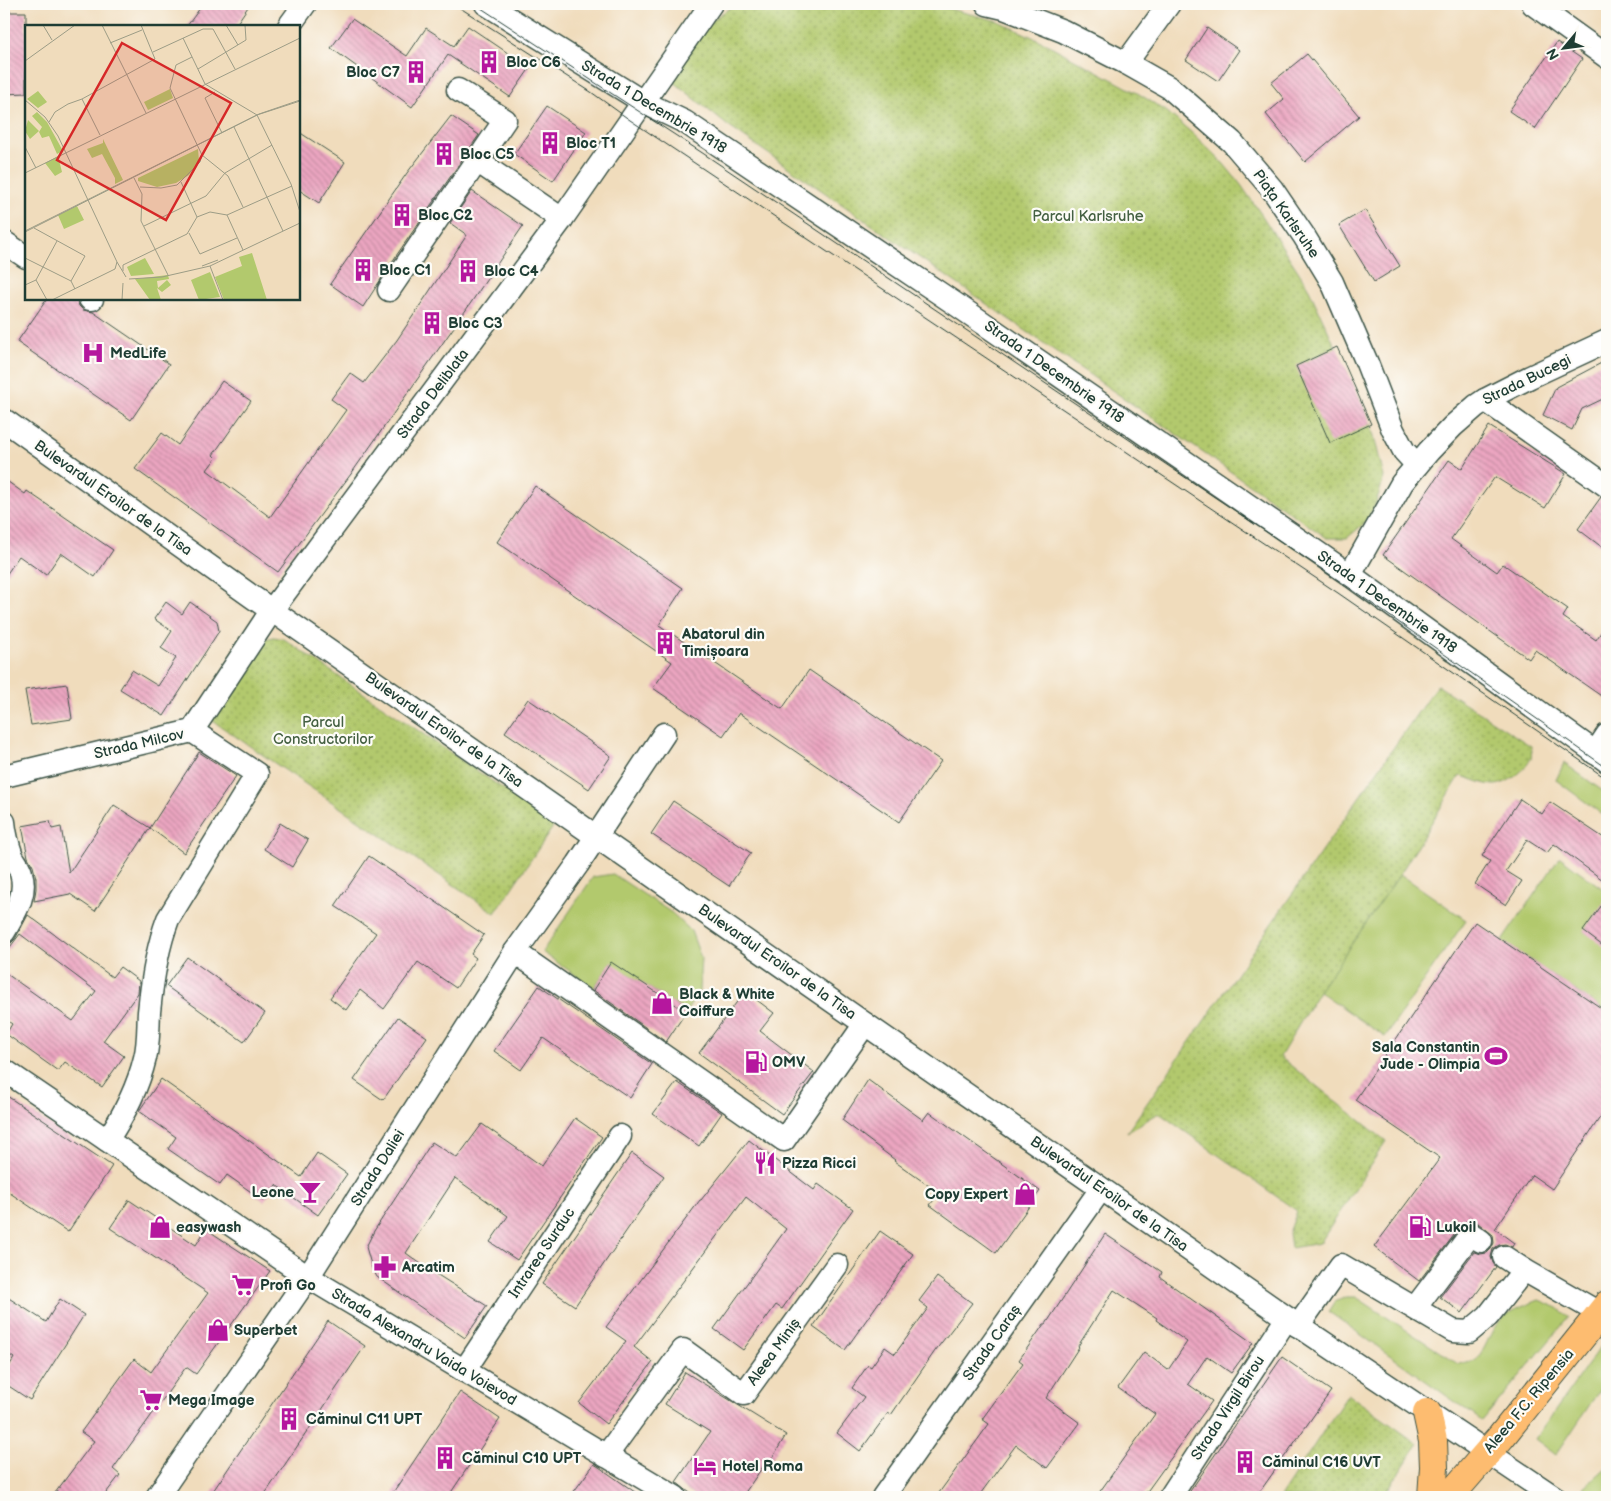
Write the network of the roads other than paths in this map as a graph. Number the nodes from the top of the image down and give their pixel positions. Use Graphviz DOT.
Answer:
graph roads {
  1 [pos="305,4"];
  2 [pos="486,4"];
  3 [pos="712,4"];
  4 [pos="987,4"];
  5 [pos="1169,4"];
  6 [pos="1533,4"];
  7 [pos="290,25"];
  8 [pos="1607,57"];
  9 [pos="1126,63"];
  10 [pos="458,90"];
  11 [pos="643,102"];
  12 [pos="477,161"];
  13 [pos="562,219"];
  14 [pos="4,242"];
  15 [pos="25,256"];
  16 [pos="389,290"];
  17 [pos="1607,342"];
  18 [pos="1485,400"];
  19 [pos="4,420"];
  20 [pos="1417,465"];
  21 [pos="1607,486"];
  22 [pos="1350,575"];
  23 [pos="272,610"];
  24 [pos="192,731"];
  25 [pos="664,734"];
  26 [pos="1603,750"];
  27 [pos="4,776"];
  28 [pos="4,822"];
  29 [pos="596,836"];
  30 [pos="4,932"];
  31 [pos="515,952"];
  32 [pos="865,1024"];
  33 [pos="4,1070"];
  34 [pos="620,1136"];
  35 [pos="107,1140"];
  36 [pos="1101,1188"];
  37 [pos="1481,1240"];
  38 [pos="1504,1257"];
  39 [pos="837,1265"];
  40 [pos="1524,1270"];
  41 [pos="308,1277"];
  42 [pos="1416,1308"];
  43 [pos="1604,1309"];
  44 [pos="1293,1322"];
  45 [pos="464,1371"];
  46 [pos="1427,1413"];
  47 [pos="1487,1452"];
  48 [pos="606,1456"];
  49 [pos="157,1497"];
  50 [pos="675,1497"];
  51 [pos="883,1497"];
  52 [pos="1170,1497"];
  53 [pos="1432,1497"];
  54 [pos="1449,1497"];
  55 [pos="1554,1497"];
  1 -- 7 [label="street"];
  2 -- 11 [label="street, Strada 1 Decembrie 1918"];
  3 -- 11 [label="street"];
  4 -- 9 [label="street, Piața Karlsruhe"];
  5 -- 9 [label="street"];
  6 -- 8 [label="street"];
  9 -- 20 [label="street, Piața Karlsruhe"];
  10 -- 12 [label="street"];
  11 -- 13 [label="street, Strada Deliblata"];
  11 -- 22 [label="street, Strada 1 Decembrie 1918"];
  12 -- 13 [label="street"];
  12 -- 16 [label="street"];
  13 -- 23 [label="street, Strada Deliblata"];
  14 -- 15 [label="street"];
  17 -- 18 [label="street, Strada Bucegi"];
  18 -- 20 [label="street, Strada Bucegi"];
  18 -- 21 [label="street"];
  19 -- 23 [label="street, Bulevardul Eroilor de la Tisa"];
  20 -- 22 [label="street, Strada Bucegi"];
  22 -- 26 [label="street, Strada 1 Decembrie 1918"];
  23 -- 24 [label="street, Strada Milcov"];
  23 -- 29 [label="street, Bulevardul Eroilor de la Tisa"];
  24 -- 27 [label="street, Strada Milcov"];
  24 -- 35 [label="street"];
  25 -- 29 [label="street, Strada Daliei"];
  28 -- 30 [label="street"];
  29 -- 31 [label="street, Strada Daliei"];
  29 -- 32 [label="street, Bulevardul Eroilor de la Tisa"];
  31 -- 32 [label="street"];
  31 -- 41 [label="street, Strada Daliei"];
  32 -- 36 [label="street, Bulevardul Eroilor de la Tisa"];
  33 -- 35 [label="street, Strada Alexandru Vaida Voievod"];
  34 -- 45 [label="street, Intrarea Surduc"];
  35 -- 41 [label="street, Strada Alexandru Vaida Voievod"];
  36 -- 44 [label="street, Bulevardul Eroilor de la Tisa"];
  36 -- 51 [label="street, Strada Caraș"];
  37 -- 42 [label="street"];
  38 -- 40 [label="street"];
  39 -- 48 [label="street, Aleea Miniș"];
  40 -- 42 [label="street"];
  40 -- 43 [label="street"];
  41 -- 45 [label="street, Strada Alexandru Vaida Voievod"];
  41 -- 49 [label="street, Strada Daliei"];
  42 -- 44 [label="street, Strada Virgil Birou"];
  43 -- 47 [label="main road, Aleea F.C. Ripensia"];
  44 -- 46 [label="street, Bulevardul Eroilor de la Tisa"];
  44 -- 52 [label="street, Strada Virgil Birou"];
  45 -- 48 [label="street, Strada Alexandru Vaida Voievod"];
  46 -- 47 [label="street, Bulevardul Eroilor de la Tisa"];
  46 -- 53 [label="main road"];
  47 -- 54 [label="main road, Aleea F.C. Ripensia"];
  47 -- 55 [label="street, Bulevardul Eroilor de la Tisa"];
  48 -- 50 [label="street, Strada Alexandru Vaida Voievod"];
}
